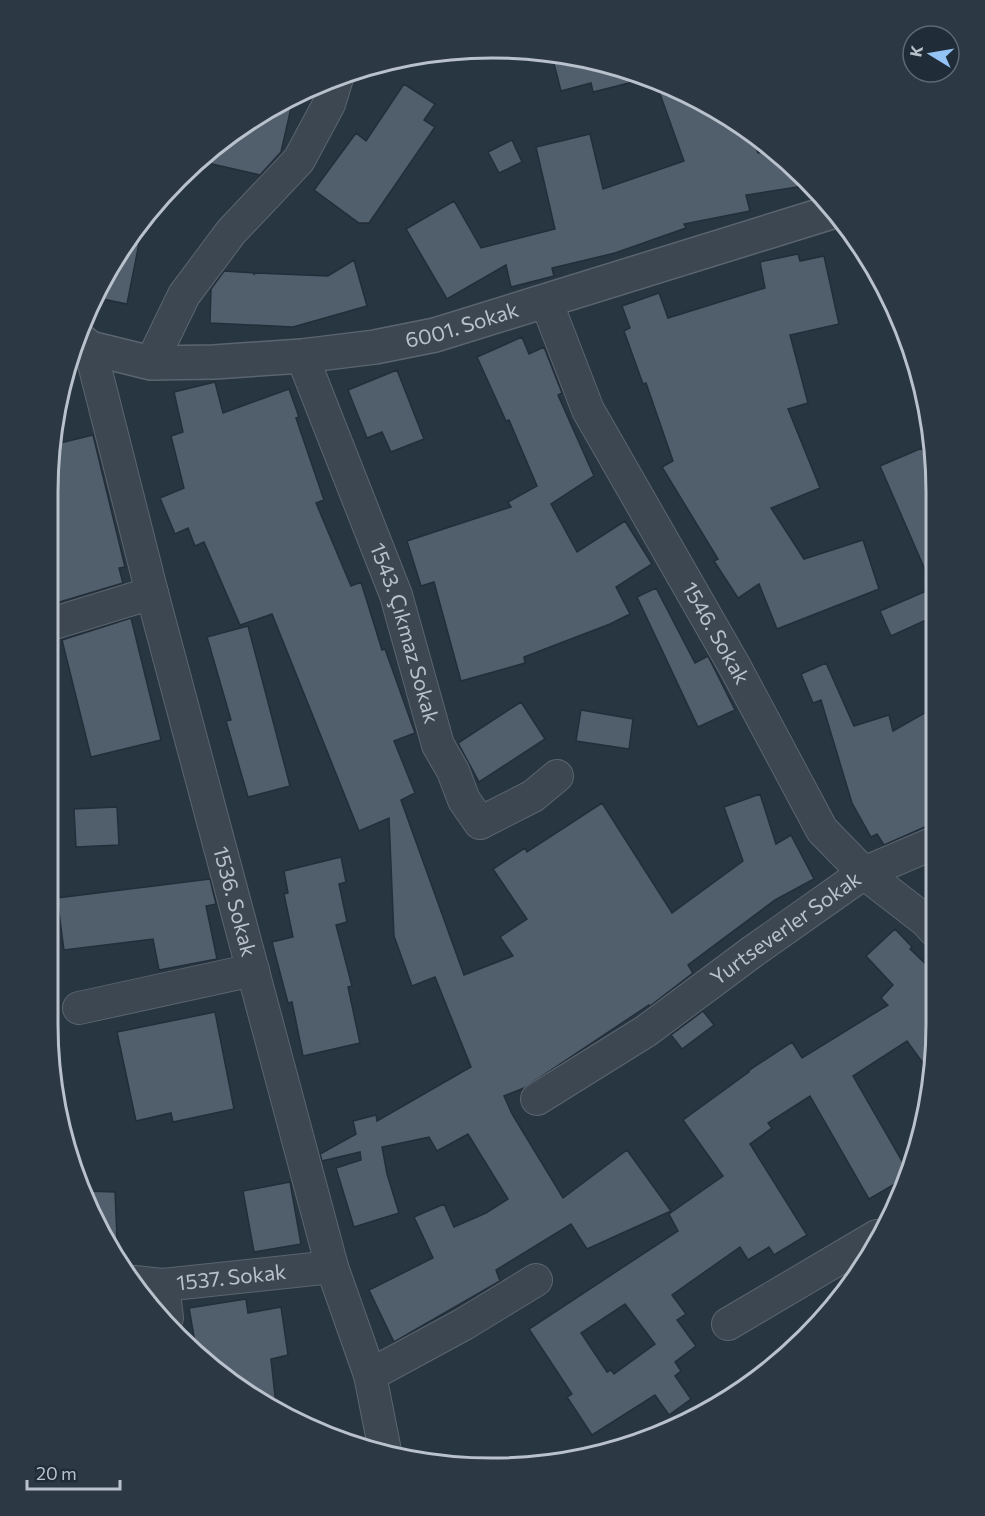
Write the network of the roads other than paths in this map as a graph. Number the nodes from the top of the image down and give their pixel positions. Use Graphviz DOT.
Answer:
graph roads {
  1 [pos="334,89"];
  2 [pos="826,214"];
  3 [pos="546,301"];
  4 [pos="85,344"];
  5 [pos="302,356"];
  6 [pos="151,363"];
  7 [pos="152,593"];
  8 [pos="58,622"];
  9 [pos="557,776"];
  10 [pos="926,846"];
  11 [pos="864,873"];
  12 [pos="926,921"];
  13 [pos="253,970"];
  14 [pos="79,1008"];
  15 [pos="537,1099"];
  16 [pos="867,1242"];
  17 [pos="332,1267"];
  18 [pos="536,1280"];
  19 [pos="149,1284"];
  20 [pos="157,1299"];
  21 [pos="728,1324"];
  22 [pos="370,1375"];
  23 [pos="384,1444"];
  1 -- 6 [label="street"];
  2 -- 3 [label="street, 6001. Sokak"];
  3 -- 5 [label="street, 6001. Sokak"];
  3 -- 11 [label="street, 1546. Sokak"];
  4 -- 6 [label="street, 6001. Sokak"];
  4 -- 7 [label="street, 1536. Sokak"];
  5 -- 6 [label="street, 6001. Sokak"];
  5 -- 9 [label="street, 1543. Çıkmaz Sokak"];
  7 -- 8 [label="street"];
  7 -- 13 [label="street, 1536. Sokak"];
  10 -- 11 [label="street, Yurtseverler Sokak"];
  11 -- 12 [label="street, 1546. Sokak"];
  11 -- 15 [label="street, Yurtseverler Sokak"];
  13 -- 14 [label="street"];
  13 -- 17 [label="street, 1536. Sokak"];
  16 -- 21 [label="street"];
  17 -- 19 [label="street, 1537. Sokak"];
  17 -- 22 [label="street, 1536. Sokak"];
  18 -- 22 [label="street"];
  19 -- 20 [label="street, 1537. Sokak"];
  22 -- 23 [label="street, 1536. Sokak"];
}
